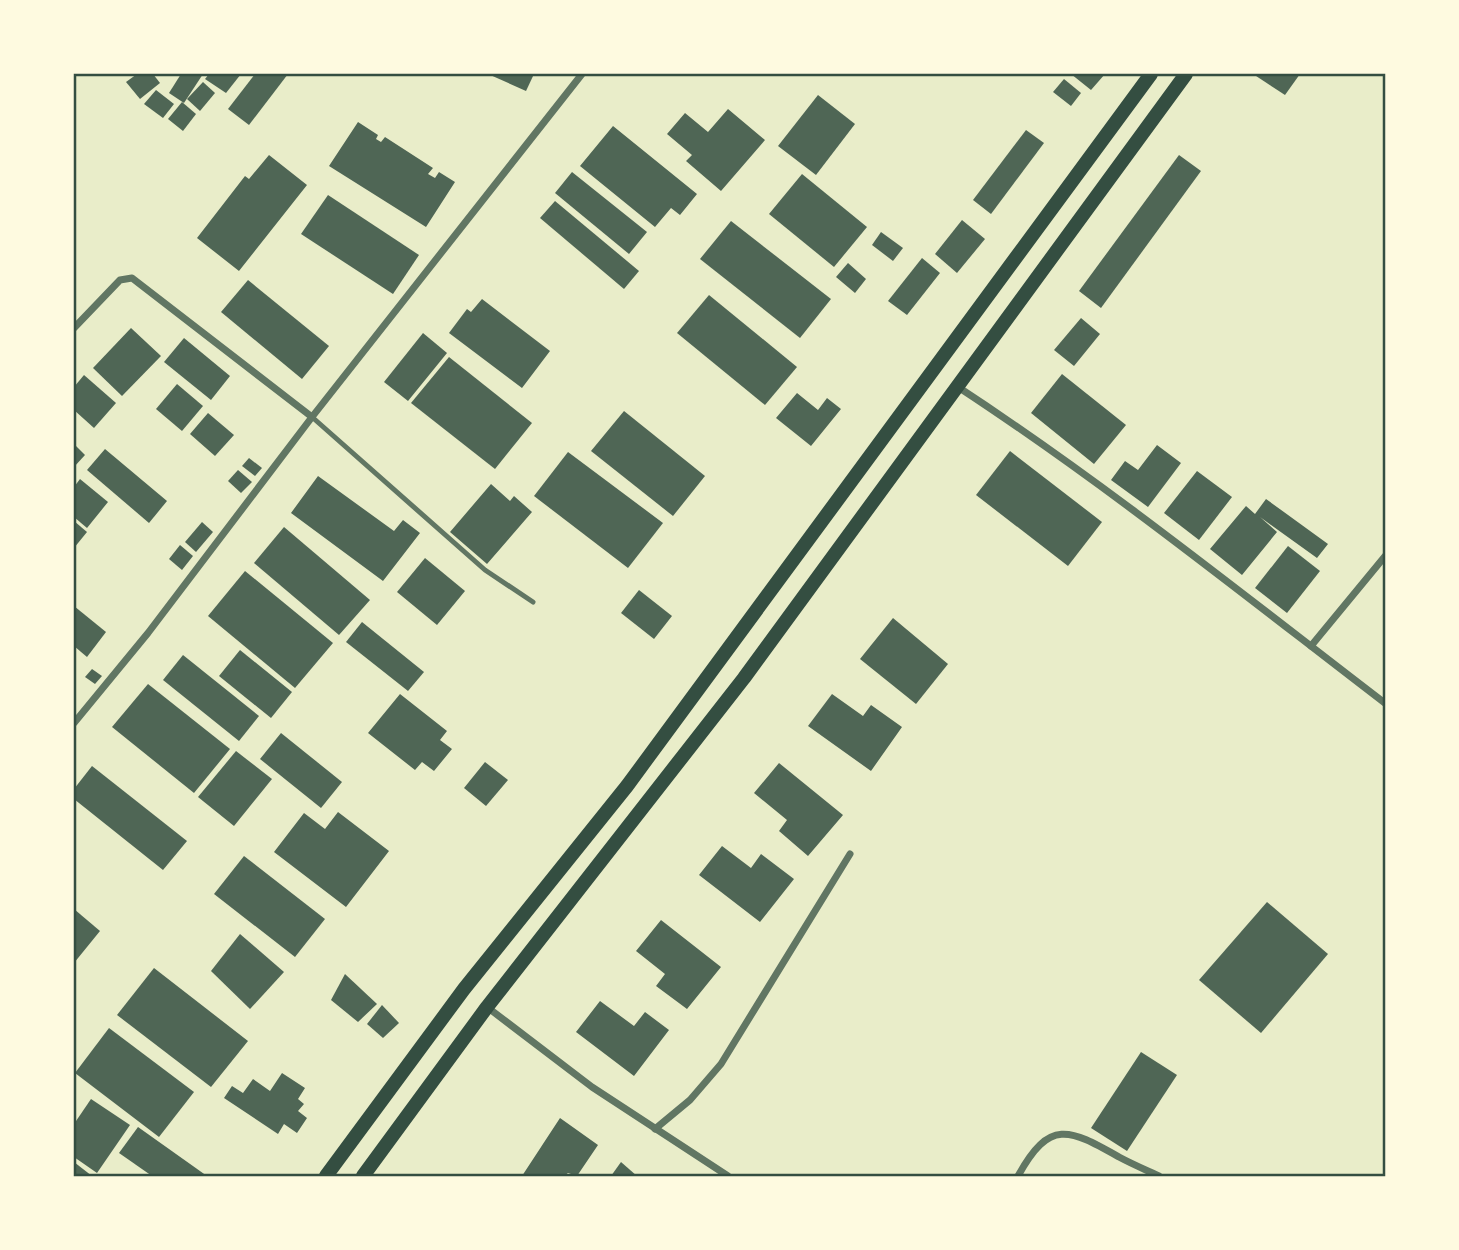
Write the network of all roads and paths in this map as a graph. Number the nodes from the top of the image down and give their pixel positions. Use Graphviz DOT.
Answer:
graph roads {
  1 [pos="582,74"];
  2 [pos="1151,74"];
  3 [pos="1186,74"];
  4 [pos="74,328"];
  5 [pos="958,387"];
  6 [pos="312,417"];
  7 [pos="1385,555"];
  8 [pos="533,602"];
  9 [pos="1311,646"];
  10 [pos="1385,704"];
  11 [pos="74,723"];
  12 [pos="850,854"];
  13 [pos="487,1007"];
  14 [pos="654,1129"];
  15 [pos="326,1177"];
  16 [pos="363,1177"];
  17 [pos="728,1177"];
  18 [pos="1018,1177"];
  19 [pos="1159,1177"];
  1 -- 6 [label="street"];
  2 -- 15 [label="main road"];
  3 -- 5 [label="main road"];
  4 -- 6 [label="street"];
  5 -- 9 [label="street"];
  5 -- 13 [label="main road"];
  6 -- 8 [label="lane"];
  6 -- 11 [label="street"];
  7 -- 9 [label="street"];
  9 -- 10 [label="street"];
  12 -- 14 [label="street"];
  13 -- 14 [label="street"];
  13 -- 16 [label="main road"];
  14 -- 17 [label="street"];
  18 -- 19 [label="street"];
}
